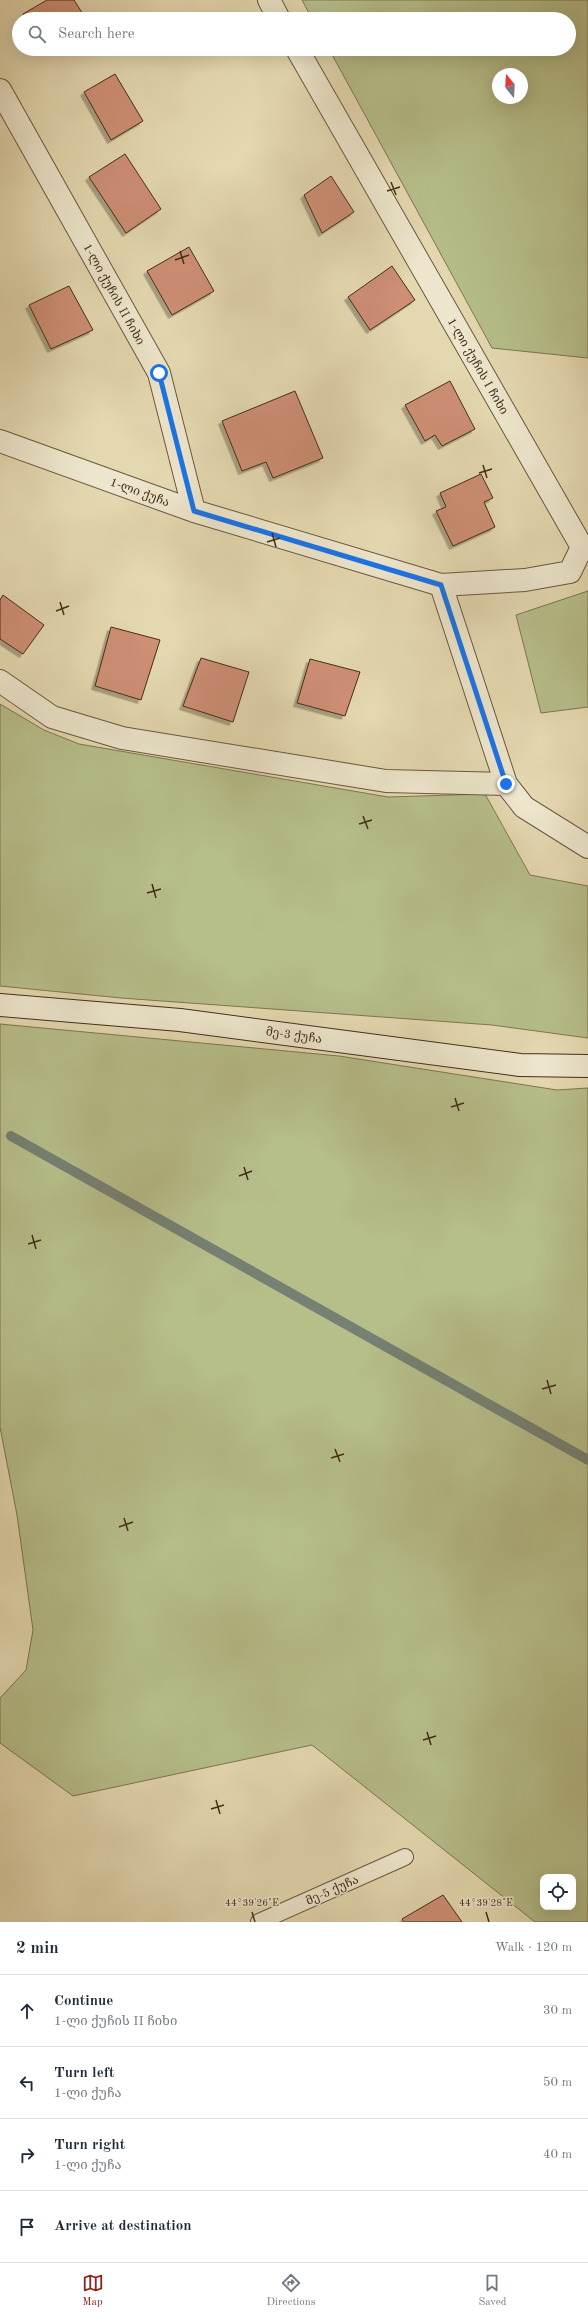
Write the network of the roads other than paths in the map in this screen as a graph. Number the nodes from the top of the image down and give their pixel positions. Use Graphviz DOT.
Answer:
graph roads {
  1 [pos="268,0"];
  2 [pos="275,12"];
  3 [pos="301,56"];
  4 [pos="0,90"];
  5 [pos="0,441"];
  6 [pos="194,511"];
  7 [pos="441,585"];
  8 [pos="0,681"];
  9 [pos="506,784"];
  10 [pos="588,847"];
  11 [pos="0,1005"];
  12 [pos="588,1066"];
  13 [pos="405,1857"];
  14 [pos="259,1922"];
  1 -- 2 [label="street"];
  3 -- 7 [label="street, 1-ლი ქუჩის I ჩიხი"];
  4 -- 6 [label="street, 1-ლი ქუჩის II ჩიხი"];
  5 -- 6 [label="street, 1-ლი ქუჩა"];
  6 -- 7 [label="street, 1-ლი ქუჩა"];
  7 -- 9 [label="street"];
  8 -- 9 [label="street"];
  9 -- 10 [label="street"];
  11 -- 12 [label="street, მე-3 ქუჩა"];
  13 -- 14 [label="lane, მე-5 ქუჩა"];
}
